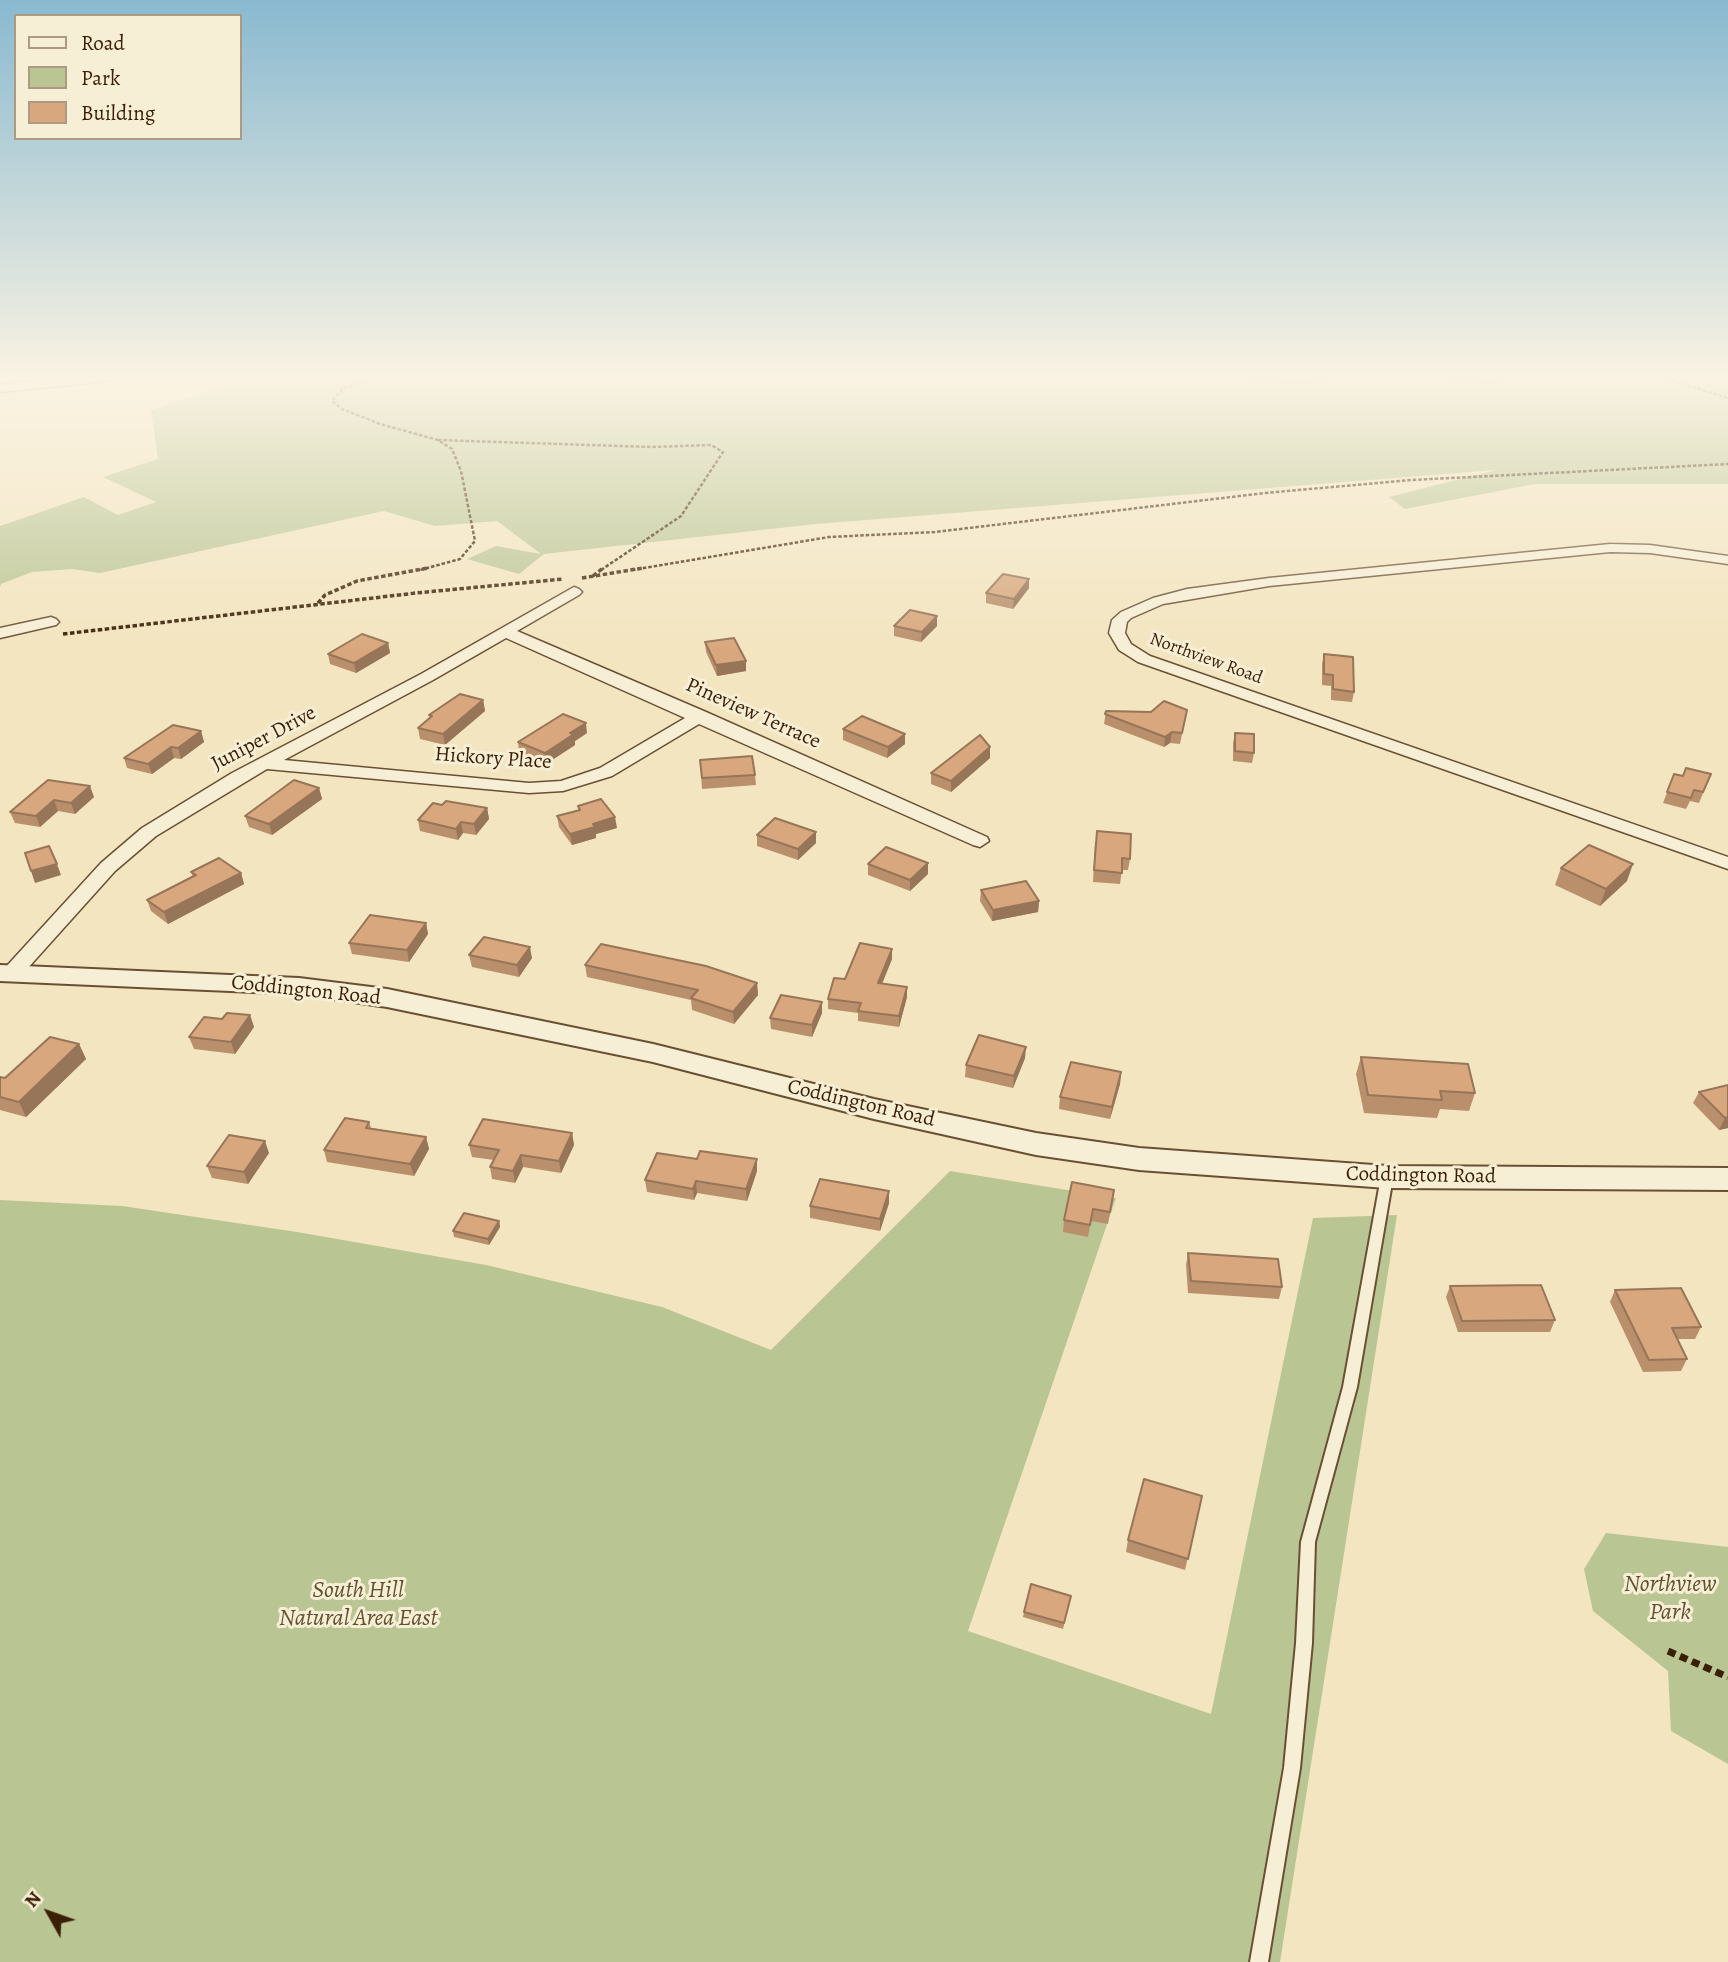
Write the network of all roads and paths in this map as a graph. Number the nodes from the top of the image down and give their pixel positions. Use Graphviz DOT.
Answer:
graph roads {
  1 [pos="459,469"];
  2 [pos="712,469"];
  3 [pos="1634,469"];
  4 [pos="1728,560"];
  5 [pos="591,577"];
  6 [pos="575,583"];
  7 [pos="317,604"];
  8 [pos="53,629"];
  9 [pos="0,632"];
  10 [pos="506,632"];
  11 [pos="700,716"];
  12 [pos="265,763"];
  13 [pos="980,841"];
  14 [pos="1728,863"];
  15 [pos="6,974"];
  16 [pos="1387,1177"];
  17 [pos="1728,1179"];
  18 [pos="1668,1651"];
  19 [pos="1728,1677"];
  20 [pos="1259,1962"];
  1 -- 7 [label="path"];
  2 -- 5 [label="path"];
  3 -- 5 [label="path"];
  4 -- 14 [label="street, Northview Road"];
  5 -- 6 [label="path"];
  5 -- 6 [label="path"];
  6 -- 7 [label="path"];
  6 -- 10 [label="street, Juniper Drive"];
  7 -- 8 [label="path"];
  8 -- 9 [label="street"];
  10 -- 11 [label="street, Pineview Terrace"];
  10 -- 12 [label="street, Juniper Drive"];
  11 -- 12 [label="street, Hickory Place"];
  11 -- 13 [label="street, Pineview Terrace"];
  12 -- 15 [label="street, Juniper Drive"];
  15 -- 16 [label="street, Coddington Road"];
  16 -- 17 [label="street, Coddington Road"];
  16 -- 20 [label="lane"];
  18 -- 19 [label="path"];
}
